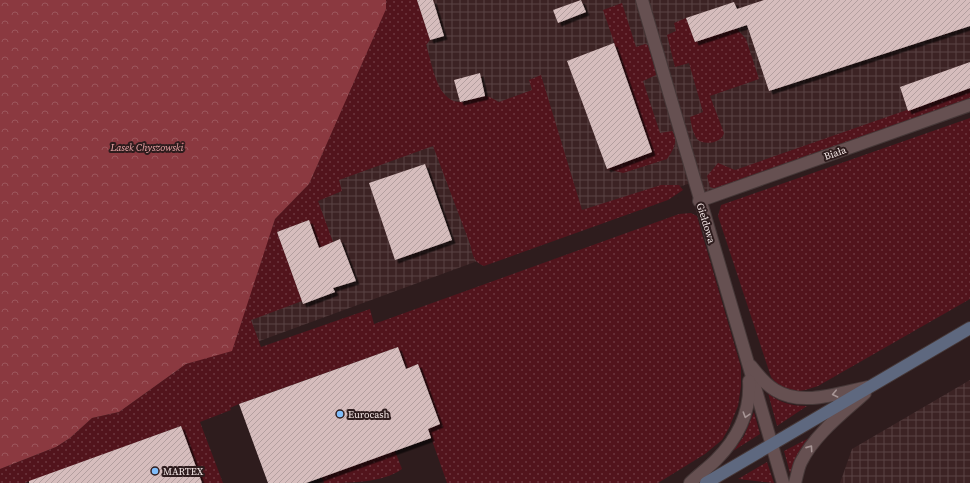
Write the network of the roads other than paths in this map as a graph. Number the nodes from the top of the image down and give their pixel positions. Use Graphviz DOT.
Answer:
graph roads {
  1 [pos="642,0"];
  2 [pos="970,105"];
  3 [pos="699,201"];
  4 [pos="970,328"];
  5 [pos="747,362"];
  6 [pos="873,386"];
  7 [pos="772,445"];
  8 [pos="690,483"];
  9 [pos="706,483"];
  10 [pos="783,483"];
  11 [pos="795,483"];
  1 -- 3 [label="street, Giełdowa"];
  2 -- 3 [label="street, Biała"];
  3 -- 5 [label="street, Giełdowa"];
  4 -- 6 [label="main road"];
  6 -- 5 [label="street, one-way"];
  5 -- 7 [label="street, Giełdowa"];
  5 -- 8 [label="street, one-way"];
  6 -- 7 [label="main road"];
  11 -- 6 [label="street, one-way"];
  7 -- 9 [label="main road"];
  7 -- 10 [label="street, Giełdowa"];
}
